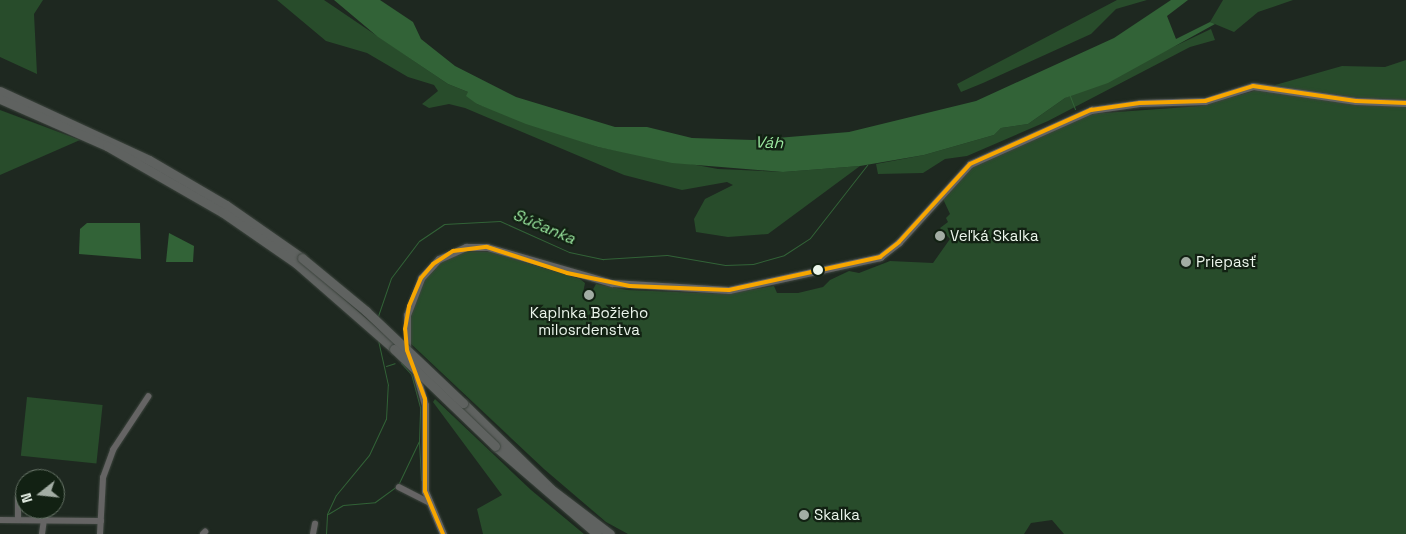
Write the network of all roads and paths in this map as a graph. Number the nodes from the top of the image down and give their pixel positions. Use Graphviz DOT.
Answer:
graph roads {
  1 [pos="0,91"];
  2 [pos="0,99"];
  3 [pos="1406,103"];
  4 [pos="300,261"];
  5 [pos="148,396"];
  6 [pos="399,488"];
  7 [pos="430,503"];
  8 [pos="0,520"];
  9 [pos="18,520"];
  10 [pos="44,520"];
  11 [pos="101,521"];
  12 [pos="315,524"];
  13 [pos="42,534"];
  14 [pos="100,534"];
  15 [pos="313,534"];
  16 [pos="443,534"];
  17 [pos="597,534"];
  18 [pos="610,534"];
  1 -- 4 [label="highway"];
  2 -- 4 [label="highway"];
  3 -- 7 [label="main road"];
  4 -- 17 [label="highway, bridge"];
  4 -- 18 [label="highway, bridge"];
  5 -- 11 [label="street"];
  6 -- 7 [label="street"];
  7 -- 16 [label="main road"];
  8 -- 9 [label="street"];
  9 -- 10 [label="street"];
  10 -- 11 [label="street"];
  10 -- 13 [label="street"];
  11 -- 14 [label="street"];
  12 -- 15 [label="street"];
}
